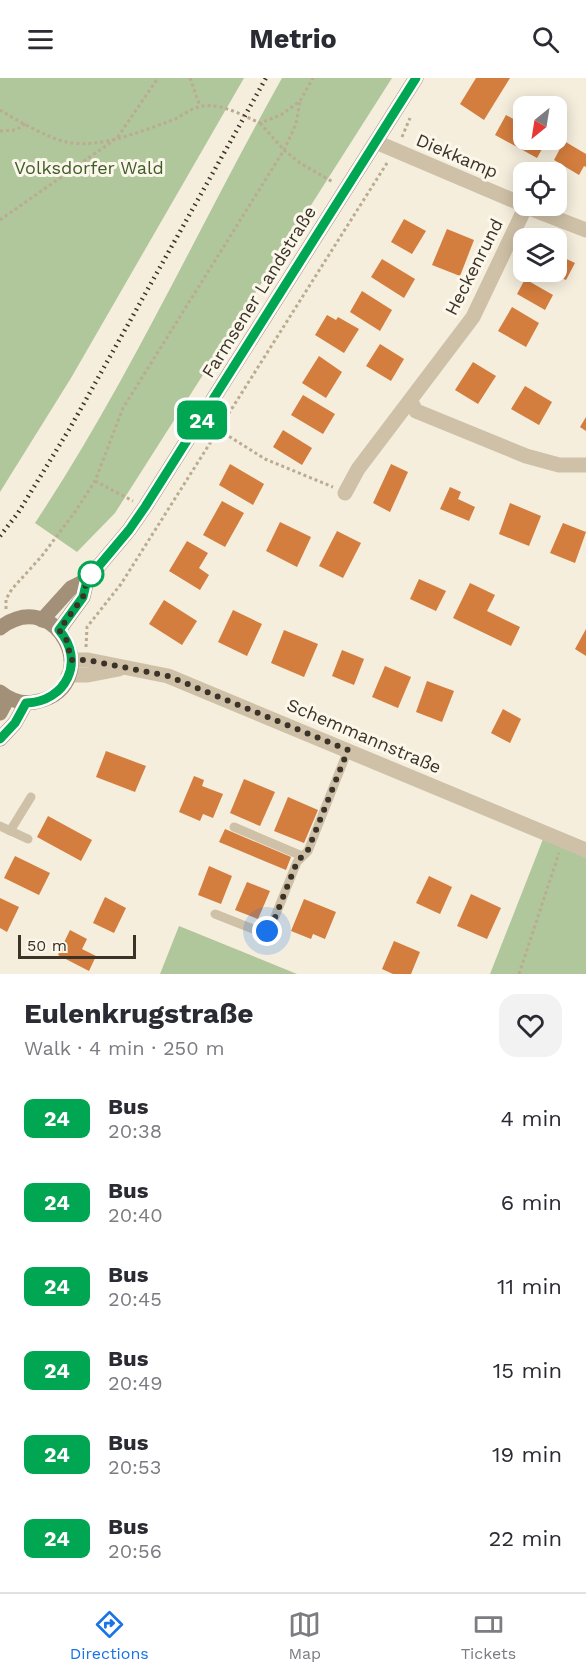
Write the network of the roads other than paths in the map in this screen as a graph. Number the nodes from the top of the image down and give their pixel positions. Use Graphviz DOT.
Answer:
graph roads {
  1 [pos="416,78"];
  2 [pos="376,142"];
  3 [pos="513,201"];
  4 [pos="519,216"];
  5 [pos="550,216"];
  6 [pos="586,230"];
  7 [pos="411,402"];
  8 [pos="586,465"];
  9 [pos="345,493"];
  10 [pos="87,580"];
  11 [pos="42,620"];
  12 [pos="0,628"];
  13 [pos="59,630"];
  14 [pos="70,668"];
  15 [pos="4,695"];
  16 [pos="26,703"];
  17 [pos="0,713"];
  18 [pos="0,739"];
  19 [pos="348,750"];
  20 [pos="31,797"];
  21 [pos="0,826"];
  22 [pos="234,827"];
  23 [pos="10,831"];
  24 [pos="28,840"];
  25 [pos="586,850"];
  26 [pos="302,856"];
  27 [pos="215,914"];
  1 -- 2 [label="main road, Farmsener Landstraße"];
  2 -- 3 [label="street, Diekkamp"];
  2 -- 10 [label="main road, Farmsener Landstraße"];
  4 -- 7 [label="street, Heckenrund"];
  5 -- 6 [label="street, Diekkamp"];
  7 -- 8 [label="street"];
  7 -- 9 [label="street, Heckenrund"];
  10 -- 11 [label="main road, Farmsener Landstraße"];
  10 -- 13 [label="main road, Farmsener Landstraße"];
  11 -- 12 [label="main road"];
  11 -- 13 [label="main road"];
  13 -- 14 [label="main road"];
  14 -- 16 [label="main road"];
  14 -- 19 [label="street, Schemmannstraße"];
  15 -- 16 [label="main road"];
  15 -- 17 [label="main road"];
  16 -- 18 [label="main road"];
  19 -- 25 [label="street, Schemmannstraße"];
  19 -- 26 [label="lane"];
  20 -- 23 [label="lane"];
  21 -- 23 [label="lane"];
  22 -- 26 [label="lane"];
  23 -- 24 [label="lane"];
  26 -- 27 [label="lane"];
}
